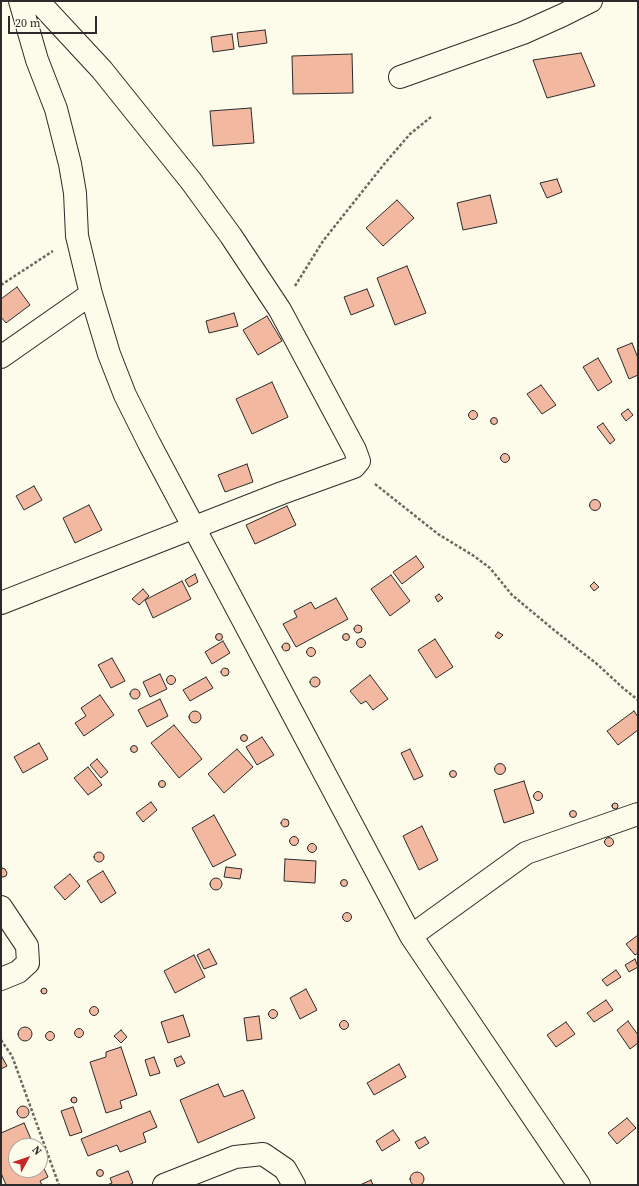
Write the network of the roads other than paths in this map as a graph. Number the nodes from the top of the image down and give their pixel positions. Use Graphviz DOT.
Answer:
graph roads {
  1 [pos="20,1"];
  2 [pos="38,1"];
  3 [pos="591,1"];
  4 [pos="400,77"];
  5 [pos="91,294"];
  6 [pos="1,357"];
  7 [pos="194,528"];
  8 [pos="1,603"];
  9 [pos="638,814"];
  10 [pos="1,907"];
  11 [pos="411,936"];
  12 [pos="1,979"];
  13 [pos="164,1185"];
  14 [pos="294,1185"];
  15 [pos="579,1185"];
  1 -- 5 [label="street"];
  2 -- 7 [label="street"];
  3 -- 4 [label="street"];
  5 -- 6 [label="street"];
  5 -- 7 [label="street"];
  7 -- 8 [label="street"];
  7 -- 11 [label="street"];
  9 -- 11 [label="street"];
  10 -- 12 [label="street"];
  11 -- 15 [label="street"];
  13 -- 14 [label="street"];
}
